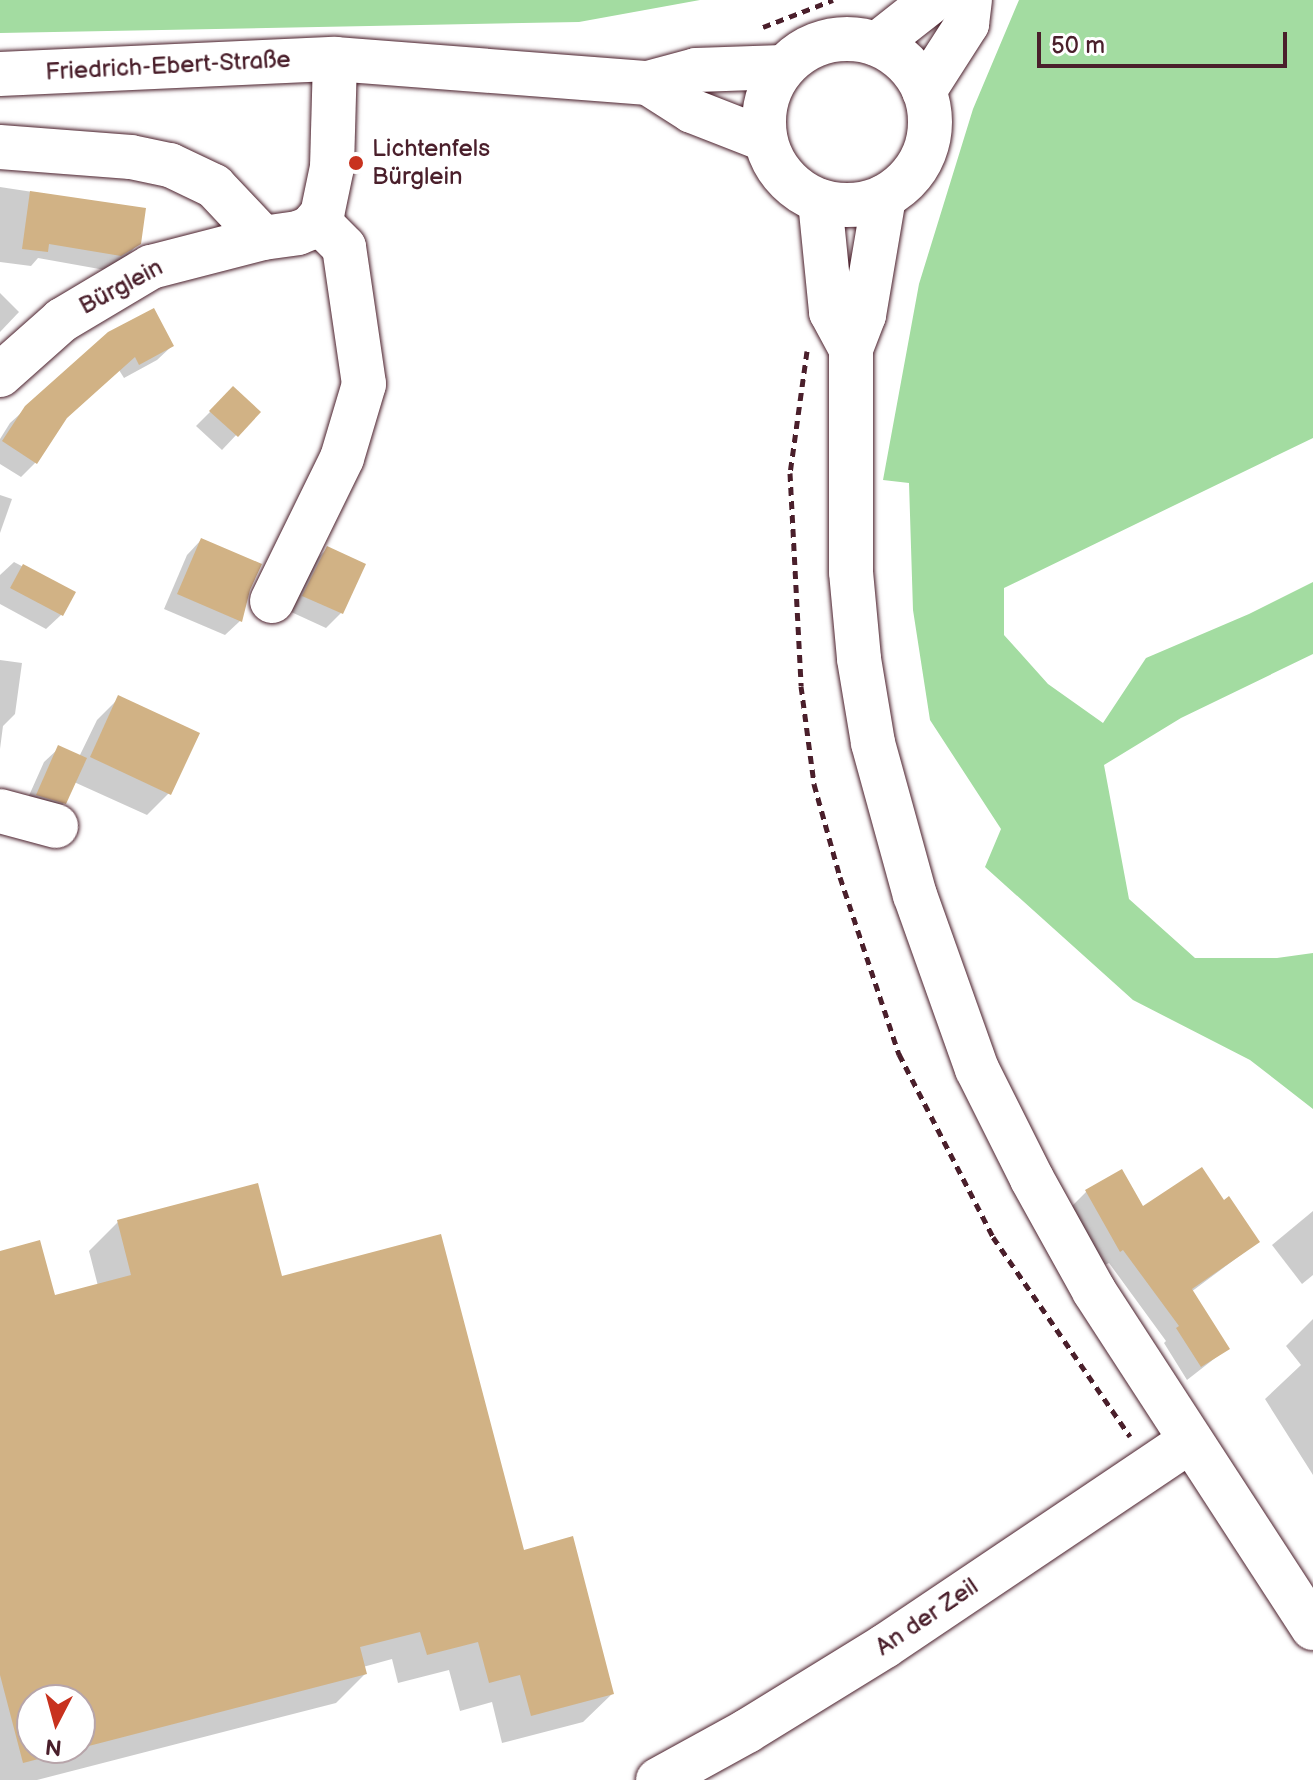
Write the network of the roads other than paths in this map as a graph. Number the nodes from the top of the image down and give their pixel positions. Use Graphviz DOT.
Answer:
graph roads {
  1 [pos="933,0"];
  2 [pos="970,0"];
  3 [pos="877,44"];
  4 [pos="335,59"];
  5 [pos="783,67"];
  6 [pos="0,74"];
  7 [pos="648,83"];
  8 [pos="927,99"];
  9 [pos="764,139"];
  10 [pos="0,147"];
  11 [pos="884,197"];
  12 [pos="820,201"];
  13 [pos="317,220"];
  14 [pos="263,238"];
  15 [pos="851,349"];
  16 [pos="0,375"];
  17 [pos="272,601"];
  18 [pos="0,811"];
  19 [pos="56,826"];
  20 [pos="1189,1442"];
  21 [pos="1313,1628"];
  22 [pos="658,1780"];
  1 -- 3 [label="street"];
  2 -- 8 [label="street"];
  3 -- 5 [label="street"];
  3 -- 8 [label="street"];
  4 -- 6 [label="street, Friedrich-Ebert-Straße"];
  4 -- 7 [label="street, Friedrich-Ebert-Straße"];
  4 -- 13 [label="street"];
  5 -- 7 [label="street"];
  5 -- 9 [label="street"];
  7 -- 9 [label="street"];
  8 -- 11 [label="street"];
  9 -- 12 [label="street"];
  10 -- 14 [label="street"];
  11 -- 12 [label="street"];
  11 -- 15 [label="street"];
  12 -- 15 [label="street"];
  13 -- 14 [label="street, Bürglein"];
  13 -- 17 [label="street"];
  14 -- 16 [label="street, Bürglein"];
  15 -- 20 [label="street"];
  18 -- 19 [label="street"];
  20 -- 21 [label="street"];
  20 -- 22 [label="street, An der Zeil"];
}
